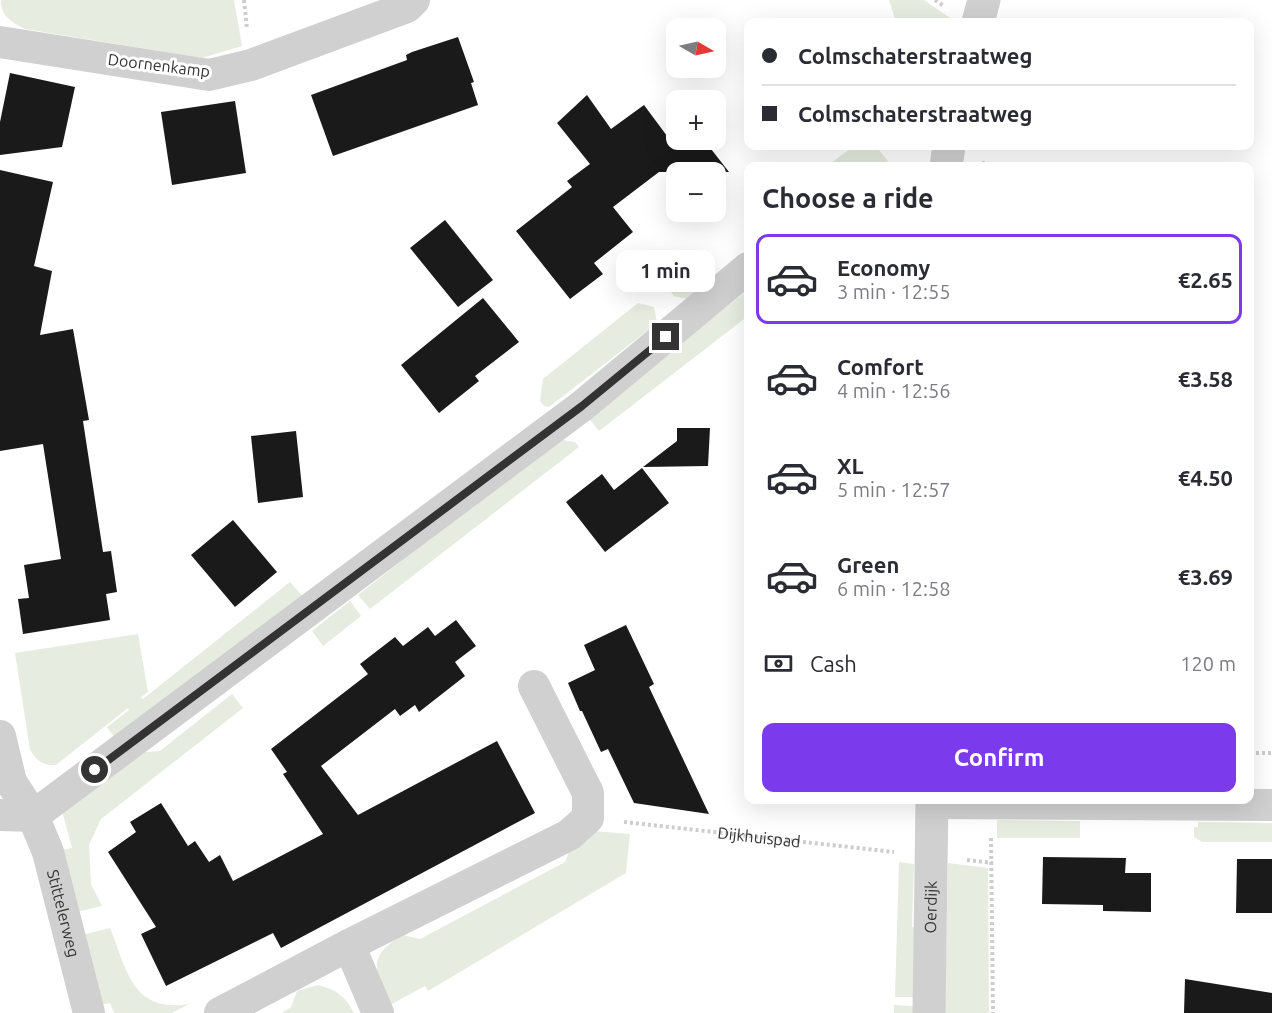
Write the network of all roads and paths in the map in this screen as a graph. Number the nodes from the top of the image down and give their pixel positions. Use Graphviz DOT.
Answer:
graph roads {
  1 [pos="414,0"];
  2 [pos="984,0"];
  3 [pos="979,18"];
  4 [pos="0,42"];
  5 [pos="744,271"];
  6 [pos="534,686"];
  7 [pos="0,736"];
  8 [pos="1254,753"];
  9 [pos="1272,753"];
  10 [pos="932,804"];
  11 [pos="990,804"];
  12 [pos="1272,804"];
  13 [pos="0,815"];
  14 [pos="33,816"];
  15 [pos="588,818"];
  16 [pos="931,856"];
  17 [pos="349,945"];
  18 [pos="89,1013"];
  19 [pos="220,1013"];
  20 [pos="378,1013"];
  21 [pos="928,1013"];
  22 [pos="993,1013"];
  1 -- 4 [label="street, Doornenkamp"];
  2 -- 3 [label="street"];
  5 -- 14 [label="street"];
  6 -- 15 [label="street"];
  7 -- 14 [label="street, Stittelerweg"];
  8 -- 9 [label="path"];
  10 -- 16 [label="street, Oerdijk"];
  11 -- 12 [label="street"];
  11 -- 22 [label="path"];
  13 -- 14 [label="street"];
  14 -- 18 [label="street, Stittelerweg"];
  15 -- 16 [label="path, Dijkhuispad"];
  15 -- 17 [label="street"];
  16 -- 21 [label="street, Oerdijk"];
  17 -- 19 [label="street"];
  17 -- 20 [label="street"];
}
